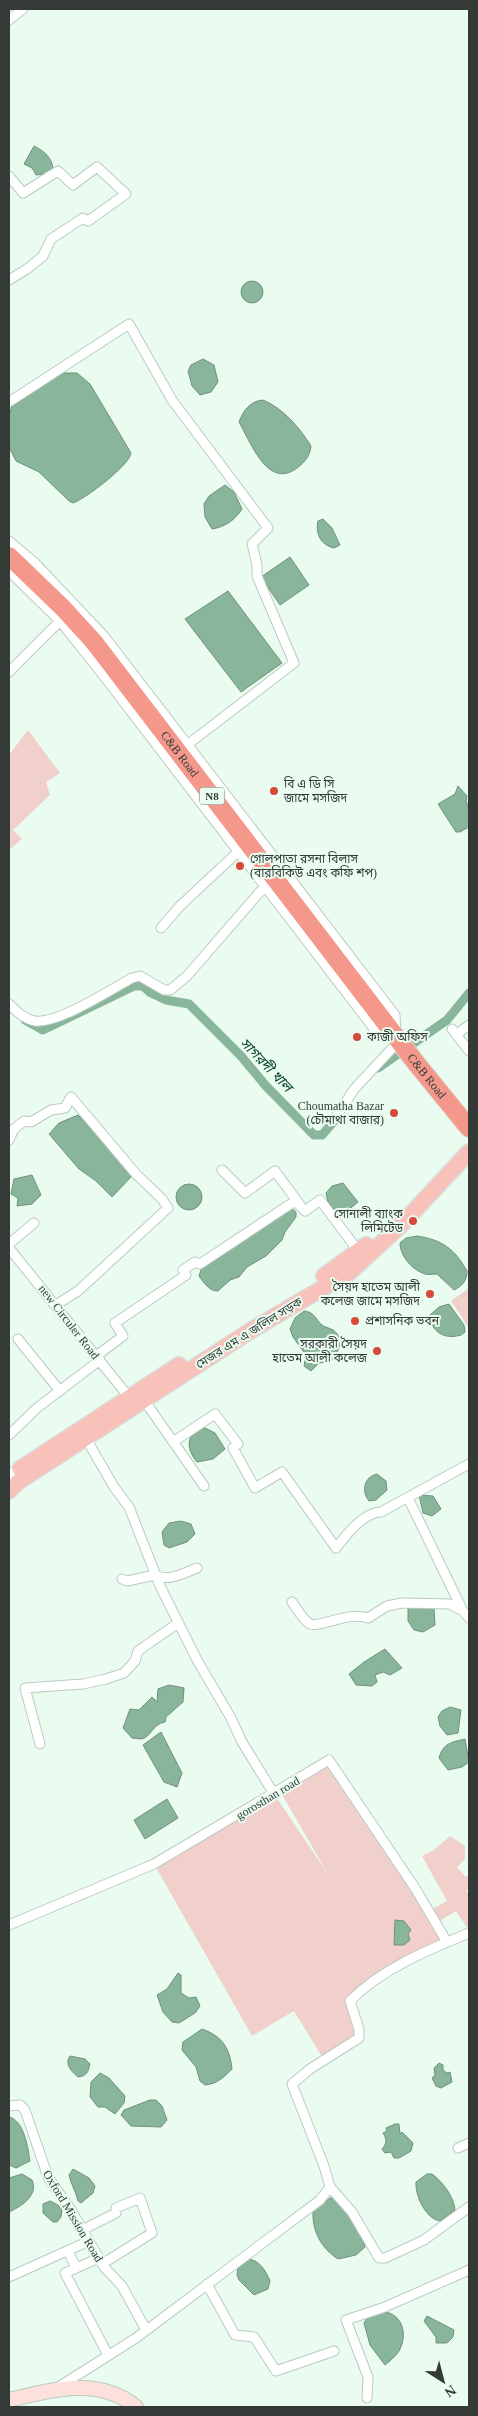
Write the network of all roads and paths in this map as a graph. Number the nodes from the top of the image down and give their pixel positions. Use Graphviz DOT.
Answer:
graph roads {
  1 [pos="23,9"];
  2 [pos="9,20"];
  3 [pos="9,176"];
  4 [pos="9,280"];
  5 [pos="9,402"];
  6 [pos="9,540"];
  7 [pos="9,556"];
  8 [pos="9,571"];
  9 [pos="60,621"];
  10 [pos="9,672"];
  11 [pos="187,745"];
  12 [pos="239,851"];
  13 [pos="265,886"];
  14 [pos="161,928"];
  15 [pos="9,1004"];
  16 [pos="469,1024"];
  17 [pos="399,1041"];
  18 [pos="469,1051"];
  19 [pos="337,1115"];
  20 [pos="469,1128"];
  21 [pos="9,1140"];
  22 [pos="469,1145"];
  23 [pos="469,1152"];
  24 [pos="222,1170"];
  25 [pos="305,1211"];
  26 [pos="34,1223"];
  27 [pos="9,1246"];
  28 [pos="359,1252"];
  29 [pos="56,1306"];
  30 [pos="18,1339"];
  31 [pos="98,1358"];
  32 [pos="60,1391"];
  33 [pos="128,1396"];
  34 [pos="144,1400"];
  35 [pos="83,1433"];
  36 [pos="9,1435"];
  37 [pos="172,1442"];
  38 [pos="469,1464"];
  39 [pos="9,1475"];
  40 [pos="204,1486"];
  41 [pos="9,1491"];
  42 [pos="408,1498"];
  43 [pos="197,1568"];
  44 [pos="155,1575"];
  45 [pos="122,1579"];
  46 [pos="292,1602"];
  47 [pos="466,1615"];
  48 [pos="178,1623"];
  49 [pos="40,1744"];
  50 [pos="274,1794"];
  51 [pos="9,1925"];
  52 [pos="469,1933"];
  53 [pos="447,1942"];
  54 [pos="9,2106"];
  55 [pos="469,2143"];
  56 [pos="458,2148"];
  57 [pos="330,2187"];
  58 [pos="469,2207"];
  59 [pos="82,2230"];
  60 [pos="89,2242"];
  61 [pos="68,2251"];
  62 [pos="100,2261"];
  63 [pos="76,2268"];
  64 [pos="469,2270"];
  65 [pos="9,2277"];
  66 [pos="206,2284"];
  67 [pos="146,2330"];
  68 [pos="334,2351"];
  69 [pos="108,2356"];
  70 [pos="56,2388"];
  71 [pos="367,2398"];
  72 [pos="16,2402"];
  73 [pos="136,2407"];
  1 -- 2 [label="street"];
  3 -- 4 [label="street"];
  5 -- 11 [label="street"];
  6 -- 11 [label="street"];
  7 -- 17 [label="highway, C&B Road / N8"];
  8 -- 9 [label="street"];
  9 -- 10 [label="street"];
  9 -- 12 [label="street"];
  11 -- 17 [label="street"];
  12 -- 13 [label="street"];
  12 -- 14 [label="street"];
  13 -- 15 [label="street"];
  13 -- 17 [label="street"];
  16 -- 18 [label="street"];
  17 -- 19 [label="street"];
  17 -- 20 [label="highway, C&B Road / N8"];
  21 -- 29 [label="street"];
  22 -- 28 [label="main road, মেজর এম এ জলিল সড়ক"];
  23 -- 34 [label="main road, মেজর এম এ জলিল সড়ক"];
  24 -- 25 [label="street"];
  25 -- 28 [label="street"];
  25 -- 31 [label="street"];
  26 -- 27 [label="street"];
  27 -- 29 [label="street, new Circuler Road"];
  28 -- 33 [label="main road, মেজর এম এ জলিল সড়ক"];
  29 -- 31 [label="street, new Circuler Road"];
  30 -- 32 [label="street"];
  31 -- 32 [label="street"];
  31 -- 33 [label="street, new Circuler Road"];
  32 -- 36 [label="street"];
  33 -- 35 [label="main road, মেজর এম এ জলিল সড়ক"];
  34 -- 35 [label="main road, মেজর এম এ জলিল সড়ক"];
  34 -- 37 [label="street"];
  35 -- 39 [label="main road, মেজর এম এ জলিল সড়ক"];
  35 -- 41 [label="main road, মেজর এম এ জলিল সড়ক"];
  35 -- 44 [label="street"];
  37 -- 40 [label="street"];
  37 -- 42 [label="street"];
  38 -- 42 [label="street"];
  42 -- 47 [label="street"];
  43 -- 44 [label="street"];
  44 -- 45 [label="street"];
  44 -- 48 [label="street"];
  46 -- 47 [label="street"];
  48 -- 49 [label="street"];
  48 -- 50 [label="street"];
  50 -- 51 [label="street, gorosthan road"];
  50 -- 53 [label="street, gorosthan road"];
  52 -- 53 [label="street"];
  53 -- 57 [label="street"];
  54 -- 59 [label="street, Oxford Mission Road"];
  55 -- 56 [label="street"];
  57 -- 58 [label="street"];
  57 -- 66 [label="street"];
  59 -- 60 [label="street, Oxford Mission Road"];
  59 -- 62 [label="street"];
  60 -- 61 [label="street"];
  60 -- 62 [label="street, Oxford Mission Road"];
  61 -- 63 [label="street"];
  61 -- 65 [label="street"];
  62 -- 63 [label="street"];
  62 -- 67 [label="street, Oxford Mission Road"];
  63 -- 69 [label="street"];
  64 -- 71 [label="street"];
  66 -- 67 [label="street"];
  66 -- 68 [label="street"];
  67 -- 69 [label="street"];
  69 -- 70 [label="street"];
  70 -- 72 [label="main road"];
  70 -- 73 [label="main road"];
}
